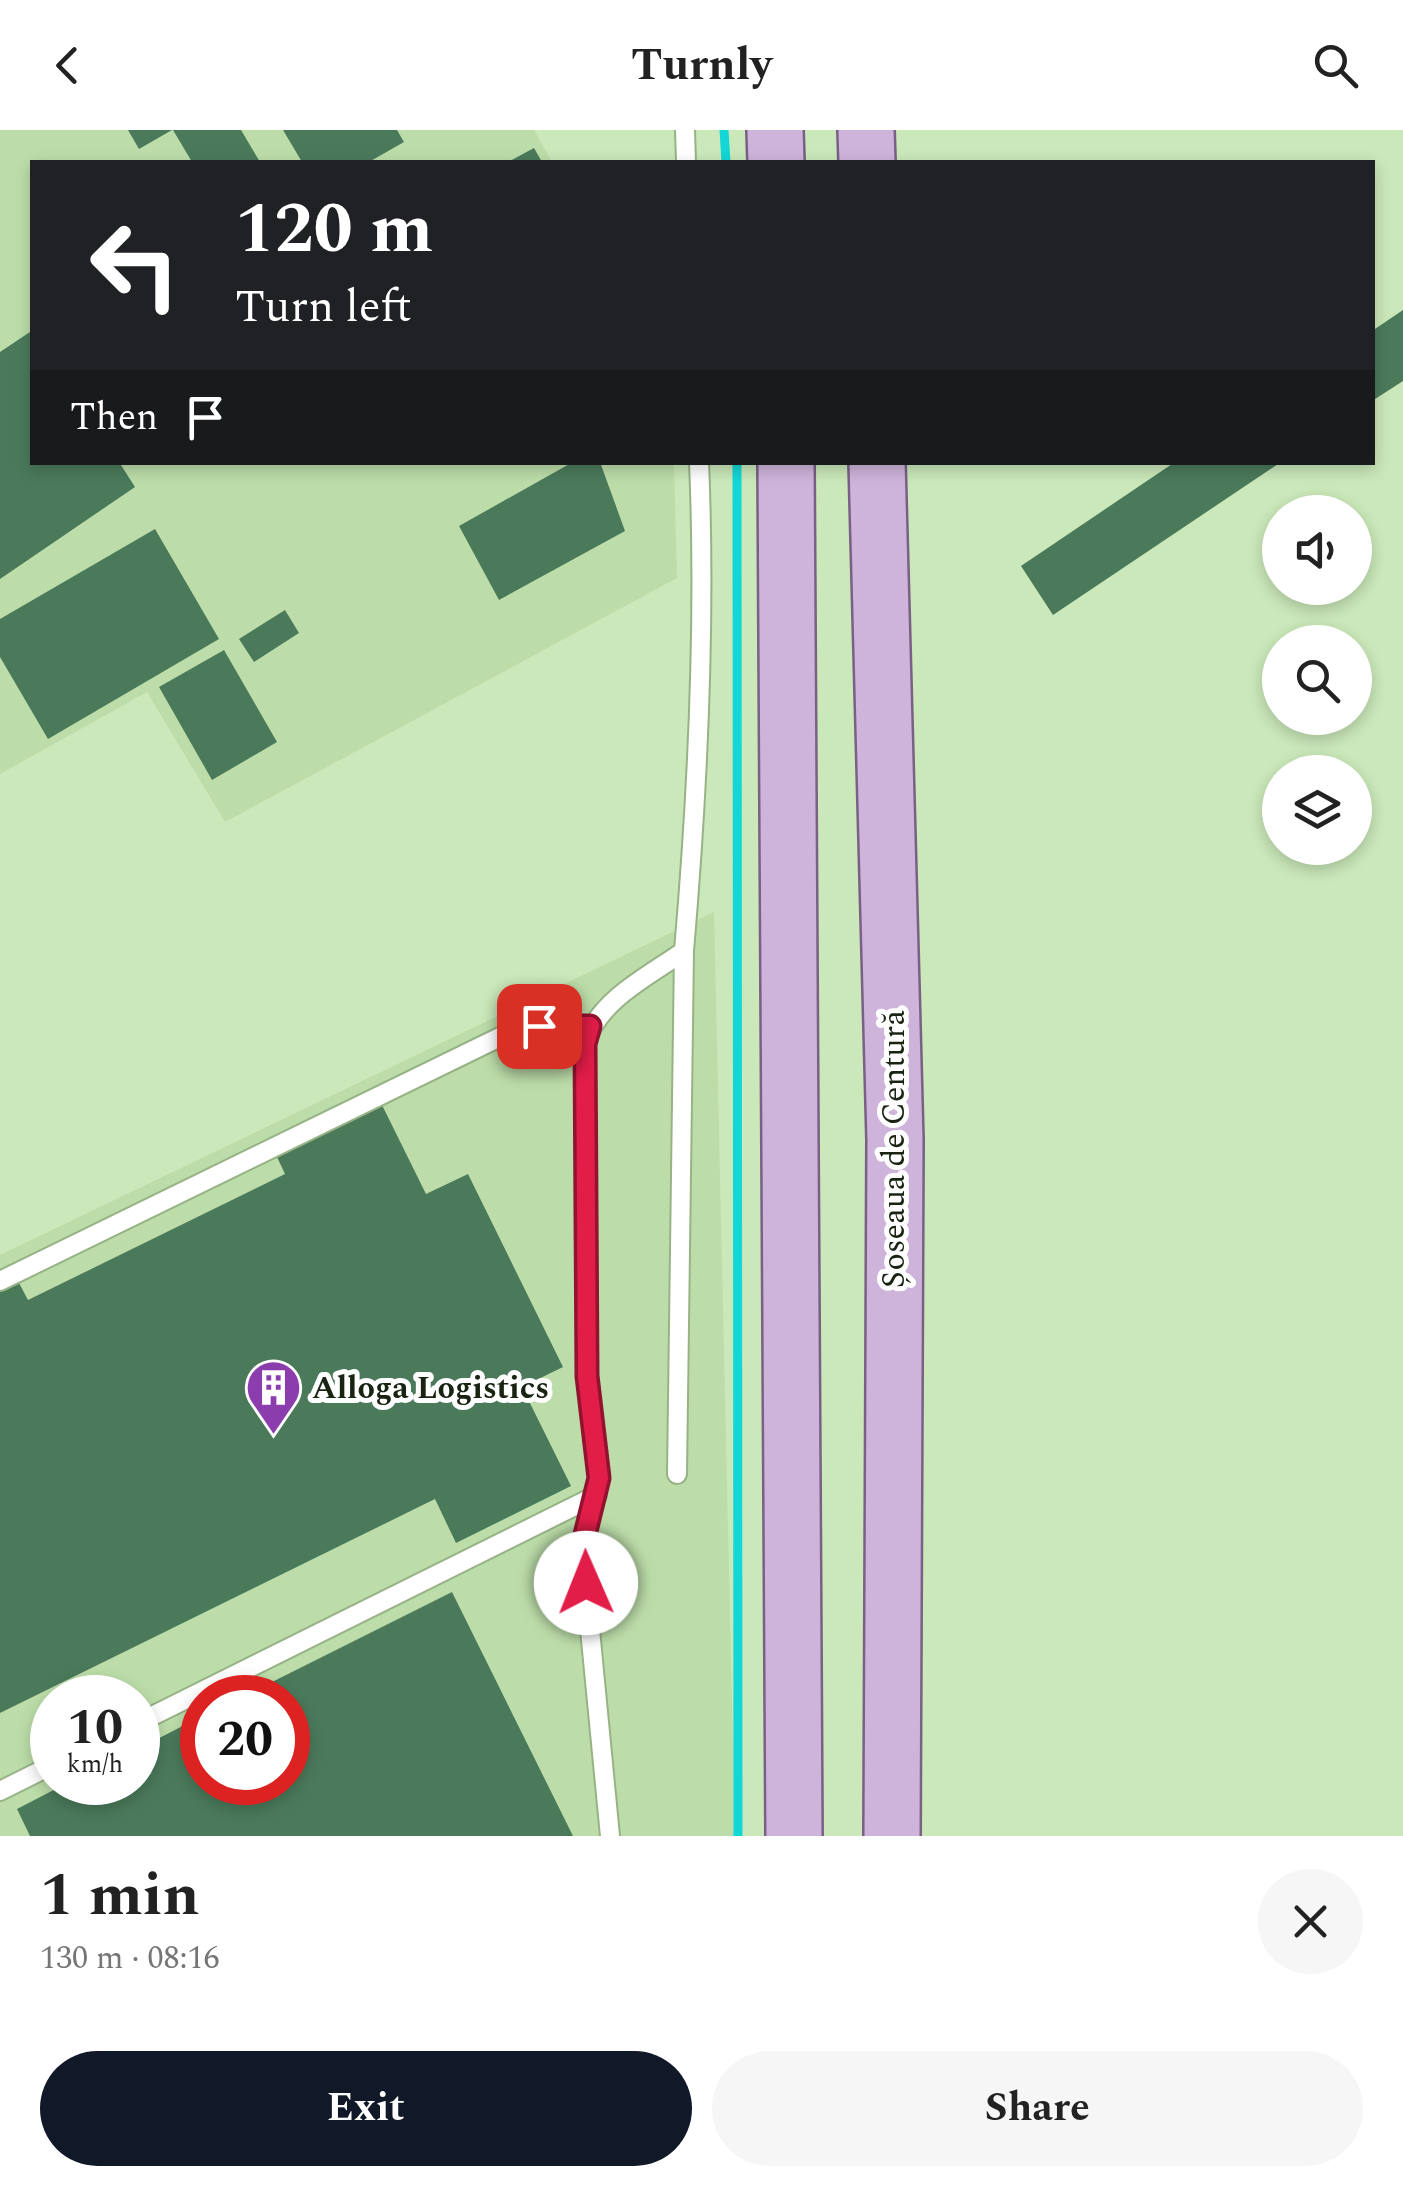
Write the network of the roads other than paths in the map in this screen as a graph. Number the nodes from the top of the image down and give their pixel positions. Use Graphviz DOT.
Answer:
graph roads {
  1 [pos="685,130"];
  2 [pos="775,130"];
  3 [pos="866,130"];
  4 [pos="686,160"];
  5 [pos="776,160"];
  6 [pos="867,160"];
  7 [pos="699,465"];
  8 [pos="786,465"];
  9 [pos="877,465"];
  10 [pos="684,951"];
  11 [pos="590,1026"];
  12 [pos="0,1281"];
  13 [pos="677,1474"];
  14 [pos="597,1495"];
  15 [pos="160,1712"];
  16 [pos="30,1776"];
  17 [pos="0,1791"];
  18 [pos="610,1836"];
  19 [pos="794,1836"];
  20 [pos="892,1836"];
  1 -- 4 [label="lane"];
  2 -- 5 [label="main road"];
  3 -- 6 [label="main road"];
  7 -- 10 [label="lane"];
  8 -- 19 [label="main road"];
  9 -- 20 [label="main road, Șoseaua de Centură"];
  10 -- 11 [label="lane"];
  10 -- 13 [label="lane"];
  11 -- 12 [label="lane"];
  11 -- 14 [label="lane"];
  14 -- 15 [label="lane"];
  14 -- 18 [label="lane"];
  16 -- 17 [label="lane"];
}
